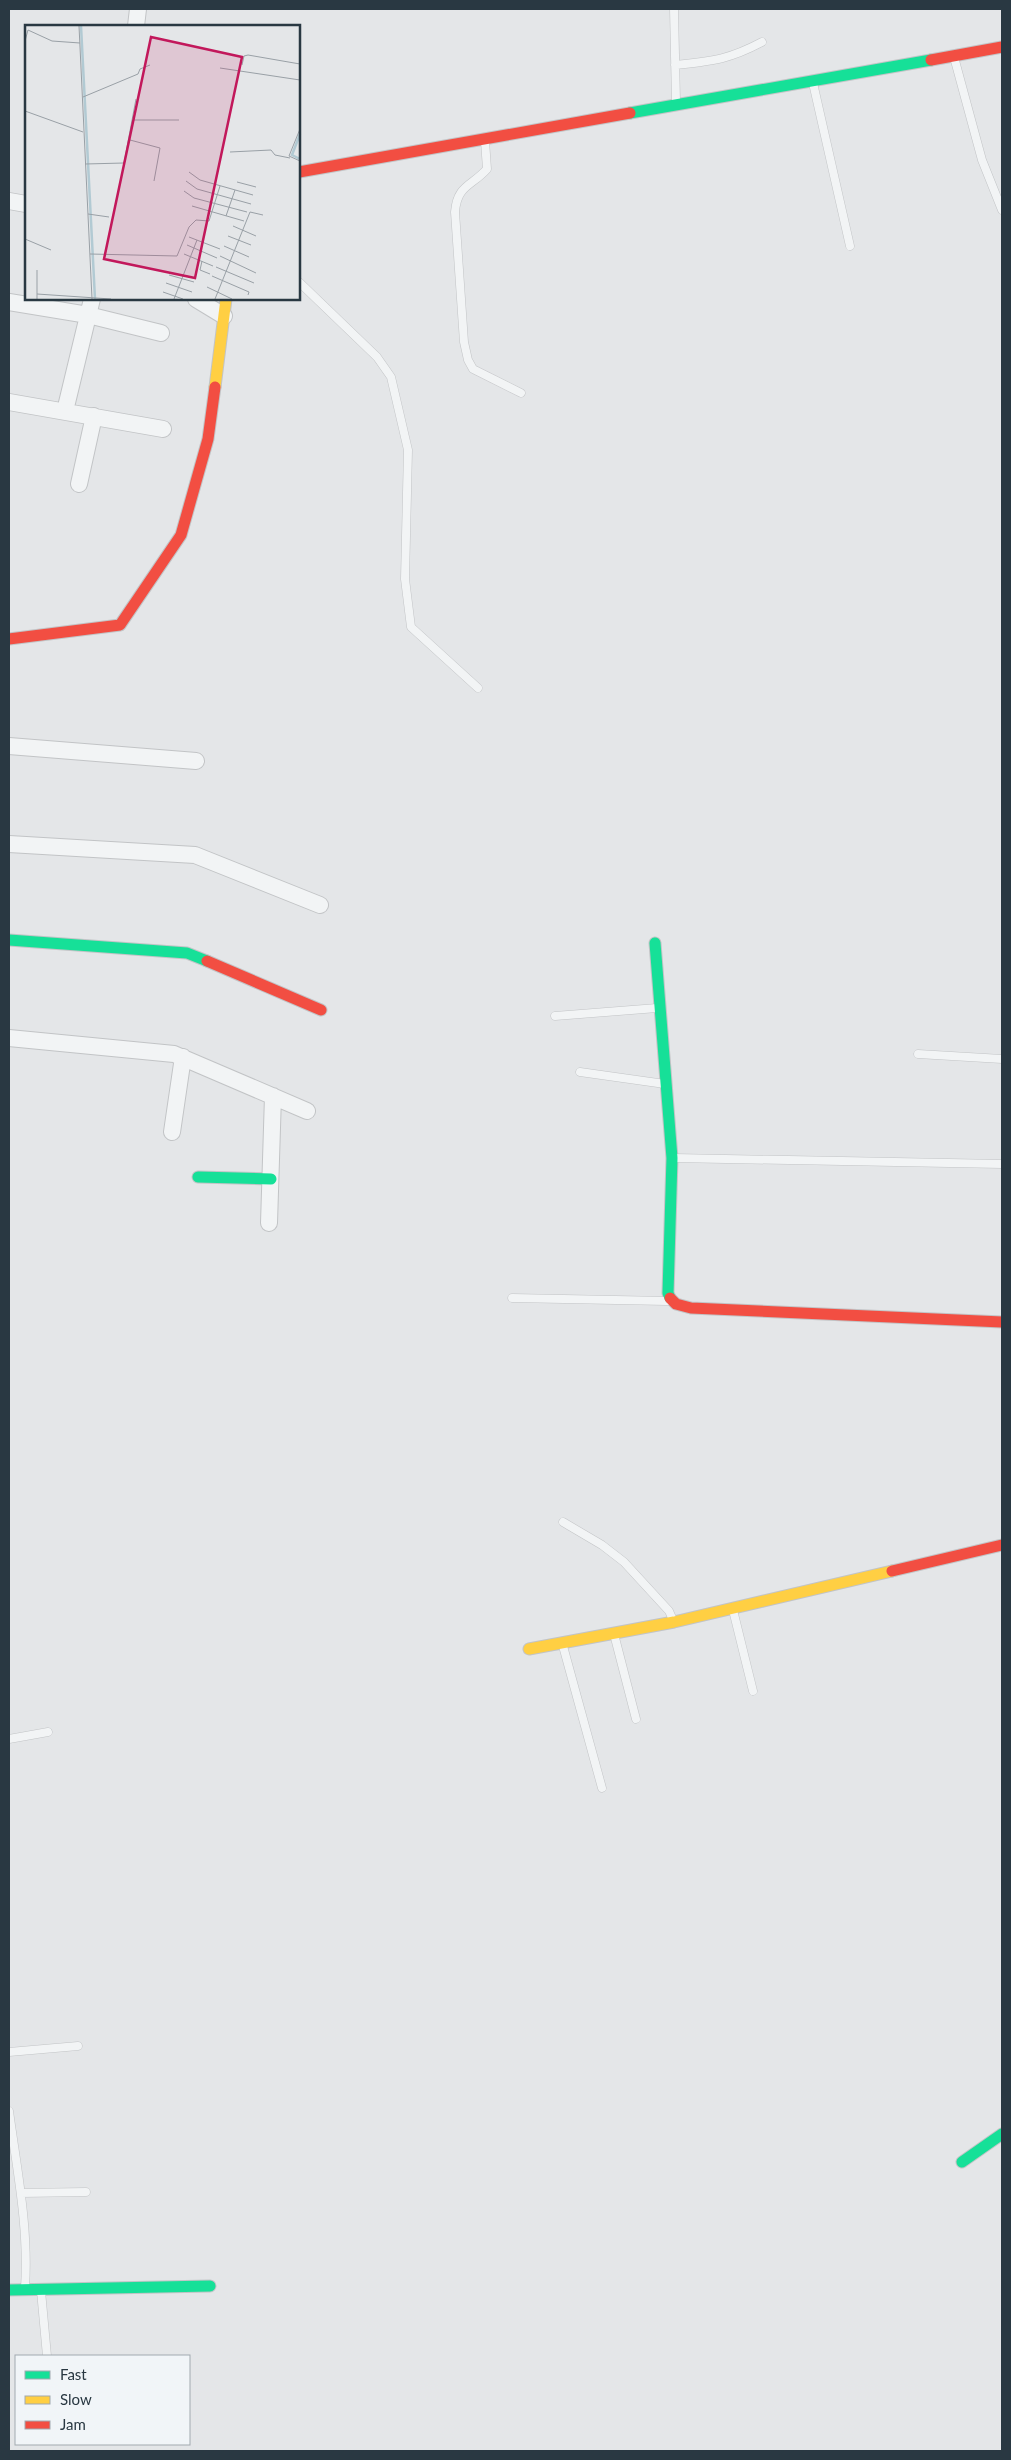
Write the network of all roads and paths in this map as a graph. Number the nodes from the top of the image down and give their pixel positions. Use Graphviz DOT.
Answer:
graph roads {
  1 [pos="138,9"];
  2 [pos="674,9"];
  3 [pos="136,25"];
  4 [pos="762,42"];
  5 [pos="1002,47"];
  6 [pos="954,56"];
  7 [pos="675,65"];
  8 [pos="812,81"];
  9 [pos="676,106"];
  10 [pos="485,140"];
  11 [pos="300,172"];
  12 [pos="9,201"];
  13 [pos="25,204"];
  14 [pos="1002,210"];
  15 [pos="850,246"];
  16 [pos="300,283"];
  17 [pos="198,300"];
  18 [pos="226,300"];
  19 [pos="9,302"];
  20 [pos="90,307"];
  21 [pos="224,316"];
  22 [pos="161,333"];
  23 [pos="521,393"];
  24 [pos="9,402"];
  25 [pos="65,411"];
  26 [pos="94,416"];
  27 [pos="163,429"];
  28 [pos="80,484"];
  29 [pos="9,639"];
  30 [pos="478,688"];
  31 [pos="9,746"];
  32 [pos="196,761"];
  33 [pos="9,844"];
  34 [pos="320,905"];
  35 [pos="9,940"];
  36 [pos="655,943"];
  37 [pos="660,1008"];
  38 [pos="321,1010"];
  39 [pos="555,1016"];
  40 [pos="9,1038"];
  41 [pos="918,1054"];
  42 [pos="182,1058"];
  43 [pos="1002,1059"];
  44 [pos="580,1072"];
  45 [pos="667,1084"];
  46 [pos="273,1096"];
  47 [pos="307,1111"];
  48 [pos="172,1132"];
  49 [pos="672,1158"];
  50 [pos="1002,1164"];
  51 [pos="198,1177"];
  52 [pos="271,1180"];
  53 [pos="270,1223"];
  54 [pos="512,1298"];
  55 [pos="671,1301"];
  56 [pos="1002,1322"];
  57 [pos="563,1522"];
  58 [pos="1002,1545"];
  59 [pos="733,1607"];
  60 [pos="674,1622"];
  61 [pos="613,1633"];
  62 [pos="562,1642"];
  63 [pos="529,1648"];
  64 [pos="753,1691"];
  65 [pos="636,1719"];
  66 [pos="48,1732"];
  67 [pos="9,1739"];
  68 [pos="602,1788"];
  69 [pos="78,2046"];
  70 [pos="9,2052"];
  71 [pos="9,2111"];
  72 [pos="1002,2134"];
  73 [pos="962,2162"];
  74 [pos="86,2192"];
  75 [pos="21,2193"];
  76 [pos="210,2286"];
  77 [pos="40,2289"];
  78 [pos="9,2290"];
  79 [pos="25,2290"];
  80 [pos="47,2355"];
  1 -- 3 [label="street"];
  2 -- 7 [label="lane"];
  4 -- 7 [label="lane"];
  5 -- 6 [label="street"];
  6 -- 8 [label="street"];
  6 -- 14 [label="lane"];
  7 -- 9 [label="lane"];
  8 -- 9 [label="street"];
  8 -- 15 [label="lane"];
  9 -- 10 [label="street"];
  10 -- 11 [label="street"];
  10 -- 23 [label="lane"];
  12 -- 13 [label="street"];
  16 -- 30 [label="lane"];
  17 -- 21 [label="street"];
  18 -- 21 [label="street"];
  19 -- 20 [label="street"];
  20 -- 22 [label="street"];
  20 -- 25 [label="street"];
  21 -- 29 [label="street"];
  24 -- 25 [label="street"];
  25 -- 26 [label="street"];
  26 -- 27 [label="street"];
  26 -- 28 [label="street"];
  31 -- 32 [label="street"];
  33 -- 34 [label="street"];
  35 -- 38 [label="street"];
  36 -- 37 [label="street"];
  37 -- 39 [label="lane"];
  37 -- 45 [label="street"];
  40 -- 42 [label="street"];
  41 -- 43 [label="lane"];
  42 -- 46 [label="street"];
  42 -- 48 [label="street"];
  44 -- 45 [label="lane"];
  45 -- 49 [label="street"];
  46 -- 47 [label="street"];
  46 -- 52 [label="street"];
  49 -- 50 [label="lane"];
  49 -- 55 [label="street"];
  51 -- 52 [label="street"];
  52 -- 53 [label="street"];
  54 -- 55 [label="lane"];
  55 -- 56 [label="street"];
  57 -- 60 [label="lane"];
  58 -- 59 [label="street"];
  59 -- 60 [label="street"];
  59 -- 64 [label="lane"];
  60 -- 61 [label="street"];
  61 -- 62 [label="street"];
  61 -- 65 [label="lane"];
  62 -- 63 [label="street"];
  62 -- 68 [label="lane"];
  66 -- 67 [label="lane"];
  69 -- 70 [label="lane"];
  71 -- 75 [label="lane"];
  72 -- 73 [label="street"];
  74 -- 75 [label="lane"];
  75 -- 79 [label="lane"];
  76 -- 77 [label="street"];
  77 -- 79 [label="street"];
  77 -- 80 [label="lane"];
  78 -- 79 [label="street"];
}
